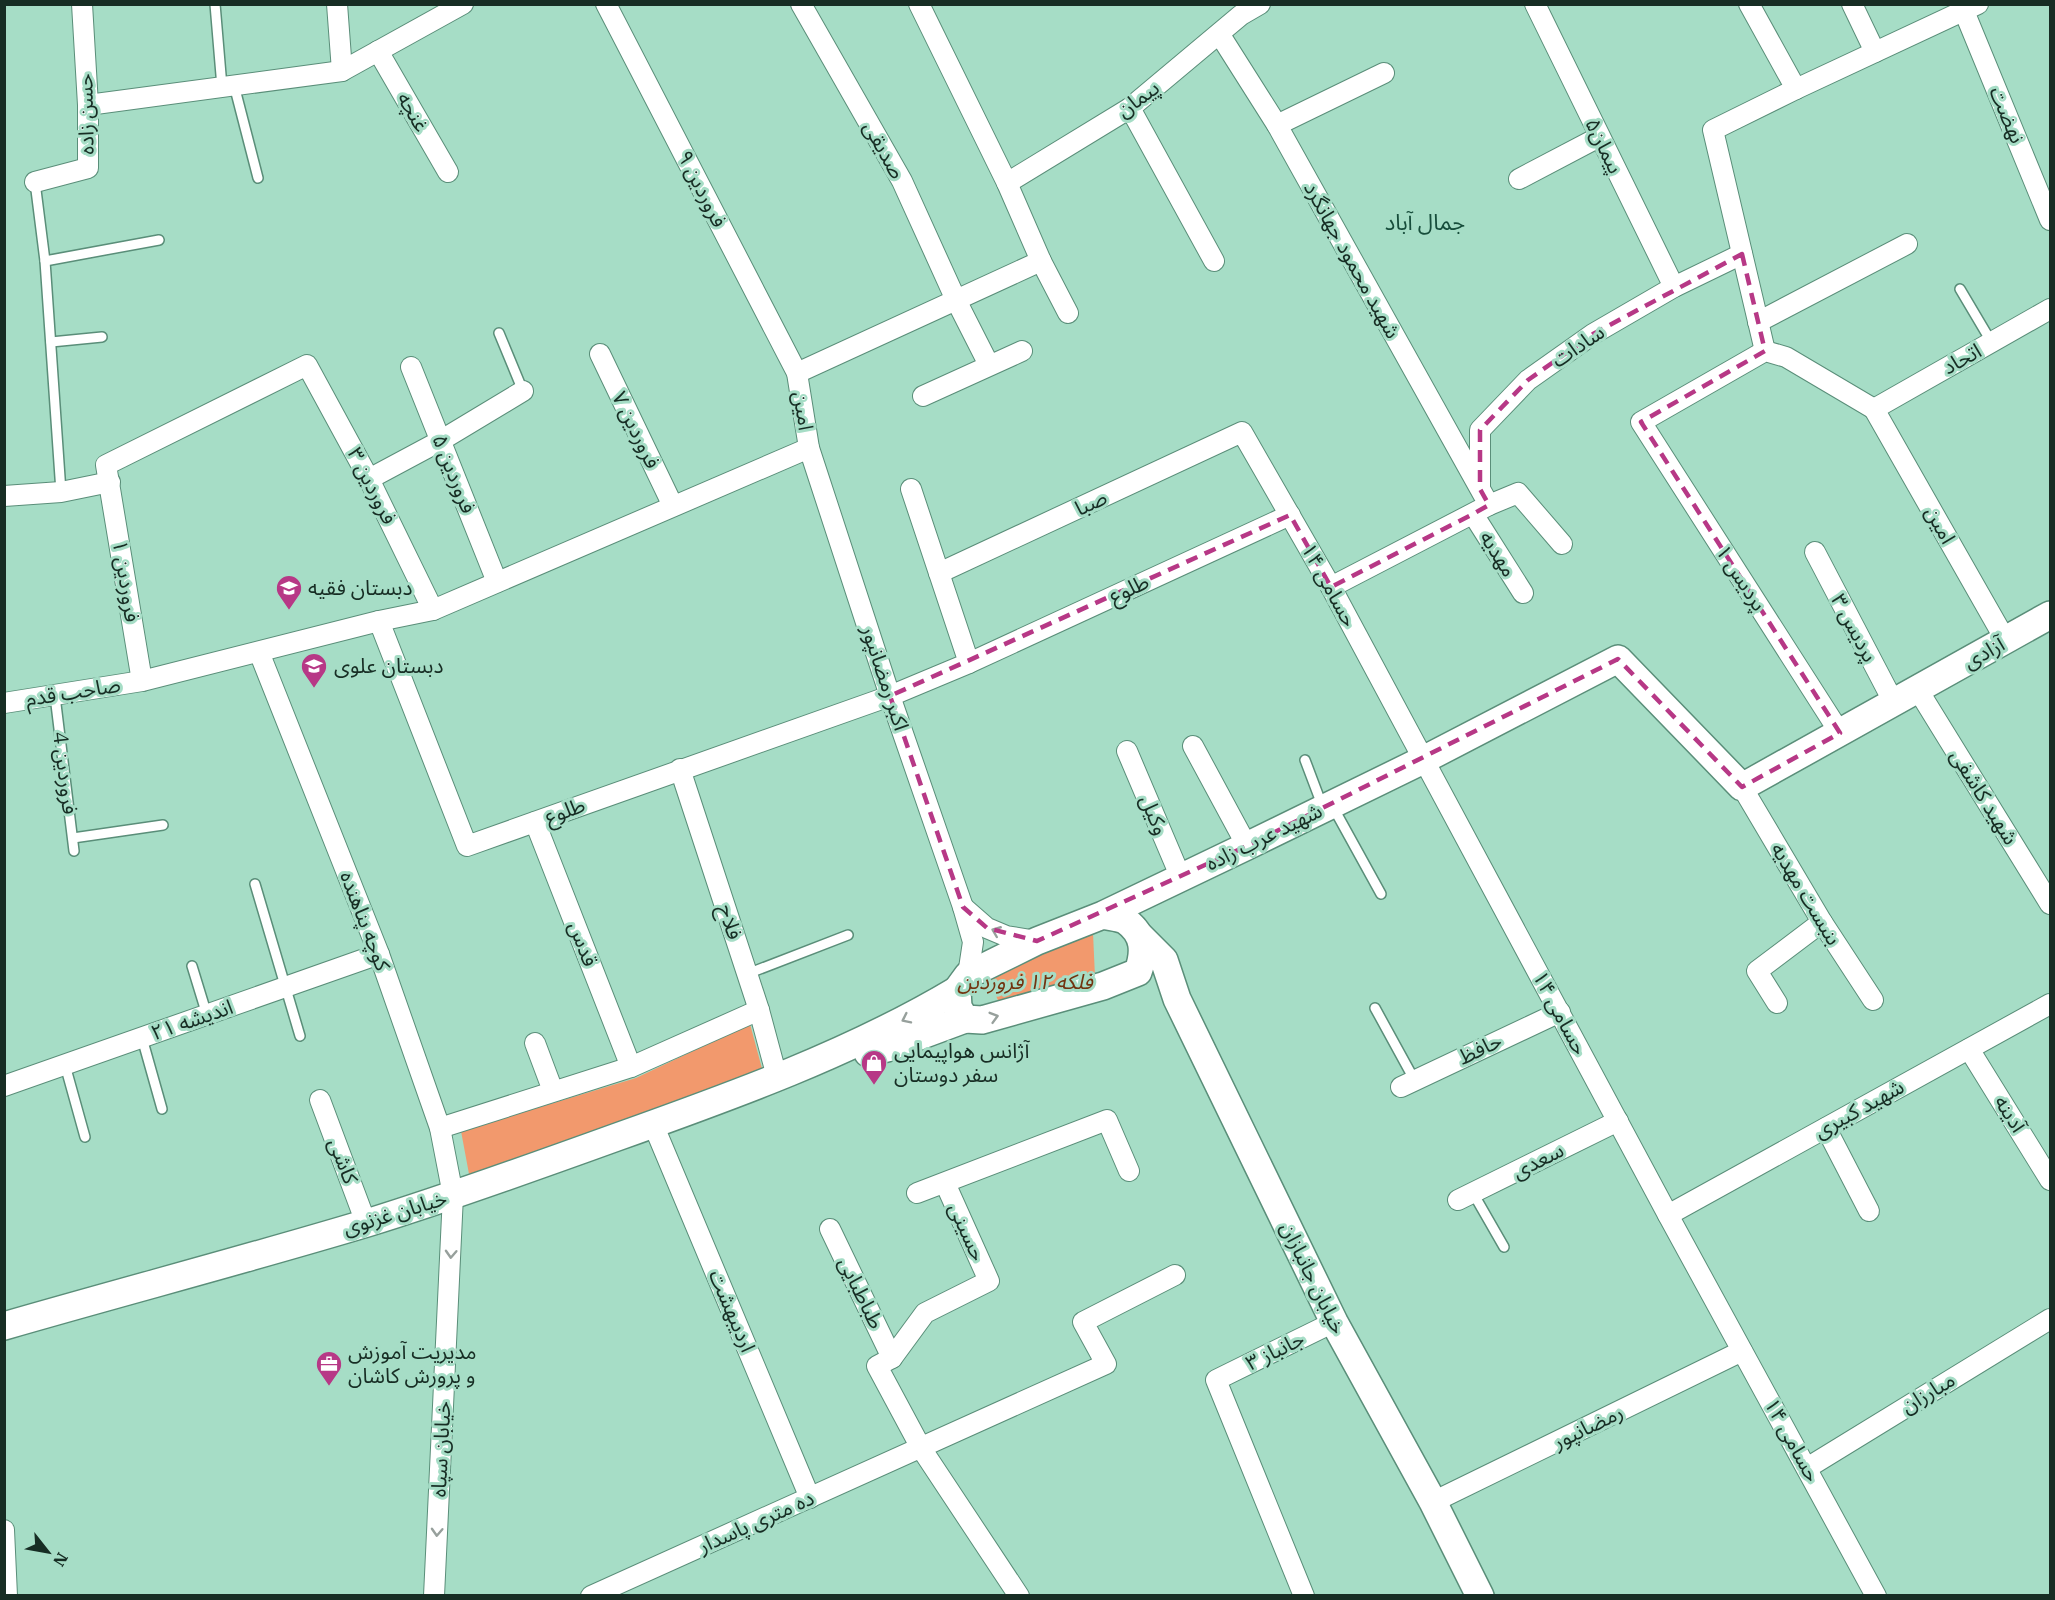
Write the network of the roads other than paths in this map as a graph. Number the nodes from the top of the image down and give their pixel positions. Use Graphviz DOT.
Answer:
graph roads {
  1 [pos="82,4"];
  2 [pos="215,4"];
  3 [pos="337,4"];
  4 [pos="463,4"];
  5 [pos="606,4"];
  6 [pos="801,4"];
  7 [pos="919,4"];
  8 [pos="1260,4"];
  9 [pos="1535,4"];
  10 [pos="1749,4"];
  11 [pos="1852,4"];
  12 [pos="1971,8"];
  13 [pos="1238,10"];
  14 [pos="1220,35"];
  15 [pos="378,51"];
  16 [pos="1875,52"];
  17 [pos="342,70"];
  18 [pos="1384,73"];
  19 [pos="228,86"];
  20 [pos="1796,89"];
  21 [pos="88,105"];
  22 [pos="1130,108"];
  23 [pos="1277,125"];
  24 [pos="1599,137"];
  25 [pos="448,172"];
  26 [pos="258,178"];
  27 [pos="1519,179"];
  28 [pos="35,182"];
  29 [pos="1007,183"];
  30 [pos="2050,220"];
  31 [pos="159,240"];
  32 [pos="1908,244"];
  33 [pos="1742,254"];
  34 [pos="45,261"];
  35 [pos="1041,261"];
  36 [pos="1214,261"];
  37 [pos="1674,287"];
  38 [pos="1960,289"];
  39 [pos="957,300"];
  40 [pos="2050,309"];
  41 [pos="1068,313"];
  42 [pos="1758,322"];
  43 [pos="500,333"];
  44 [pos="102,337"];
  45 [pos="51,342"];
  46 [pos="1992,343"];
  47 [pos="1022,351"];
  48 [pos="1765,351"];
  49 [pos="600,354"];
  50 [pos="989,365"];
  51 [pos="411,367"];
  52 [pos="797,373"];
  53 [pos="523,391"];
  54 [pos="923,396"];
  55 [pos="1874,409"];
  56 [pos="1242,432"];
  57 [pos="440,441"];
  58 [pos="809,448"];
  59 [pos="369,479"];
  60 [pos="110,482"];
  61 [pos="911,489"];
  62 [pos="62,492"];
  63 [pos="4,496"];
  64 [pos="1481,503"];
  65 [pos="673,506"];
  66 [pos="1290,515"];
  67 [pos="1562,544"];
  68 [pos="1815,552"];
  69 [pos="939,573"];
  70 [pos="497,582"];
  71 [pos="1331,587"];
  72 [pos="1523,593"];
  73 [pos="433,610"];
  74 [pos="2050,615"];
  75 [pos="379,621"];
  76 [pos="2006,641"];
  77 [pos="259,652"];
  78 [pos="969,663"];
  79 [pos="142,681"];
  80 [pos="1918,690"];
  81 [pos="55,696"];
  82 [pos="890,696"];
  83 [pos="4,703"];
  84 [pos="1894,703"];
  85 [pos="1840,733"];
  86 [pos="1193,746"];
  87 [pos="1127,751"];
  88 [pos="1425,759"];
  89 [pos="1305,760"];
  90 [pos="680,769"];
  91 [pos="1742,787"];
  92 [pos="1328,806"];
  93 [pos="535,822"];
  94 [pos="163,825"];
  95 [pos="73,838"];
  96 [pos="1247,846"];
  97 [pos="74,851"];
  98 [pos="1181,878"];
  99 [pos="255,884"];
  100 [pos="1381,894"];
  101 [pos="2050,904"];
  102 [pos="963,907"];
  103 [pos="1103,915"];
  104 [pos="1822,922"];
  105 [pos="848,935"];
  106 [pos="1140,936"];
  107 [pos="1037,941"];
  108 [pos="379,954"];
  109 [pos="192,966"];
  110 [pos="1138,972"];
  111 [pos="747,974"];
  112 [pos="962,982"];
  113 [pos="285,987"];
  114 [pos="1177,999"];
  115 [pos="1873,1000"];
  116 [pos="1777,1004"];
  117 [pos="2050,1004"];
  118 [pos="1376,1008"];
  119 [pos="759,1010"];
  120 [pos="1560,1011"];
  121 [pos="207,1015"];
  122 [pos="965,1018"];
  123 [pos="300,1036"];
  124 [pos="142,1038"];
  125 [pos="535,1043"];
  126 [pos="1969,1049"];
  127 [pos="65,1065"];
  128 [pos="632,1067"];
  129 [pos="777,1077"];
  130 [pos="1408,1084"];
  131 [pos="4,1086"];
  132 [pos="553,1091"];
  133 [pos="320,1100"];
  134 [pos="162,1109"];
  135 [pos="1618,1121"];
  136 [pos="653,1124"];
  137 [pos="440,1128"];
  138 [pos="1826,1128"];
  139 [pos="85,1137"];
  140 [pos="1129,1171"];
  141 [pos="2050,1180"];
  142 [pos="945,1183"];
  143 [pos="917,1193"];
  144 [pos="453,1195"];
  145 [pos="1466,1197"];
  146 [pos="1869,1211"];
  147 [pos="1668,1215"];
  148 [pos="366,1223"];
  149 [pos="830,1229"];
  150 [pos="1504,1247"];
  151 [pos="1175,1275"];
  152 [pos="2050,1319"];
  153 [pos="1334,1322"];
  154 [pos="4,1326"];
  155 [pos="1742,1351"];
  156 [pos="892,1358"];
  157 [pos="921,1448"];
  158 [pos="1807,1468"];
  159 [pos="810,1498"];
  160 [pos="1433,1502"];
  161 [pos="4,1530"];
  162 [pos="7,1596"];
  163 [pos="434,1596"];
  164 [pos="591,1596"];
  165 [pos="1019,1596"];
  166 [pos="1304,1596"];
  167 [pos="1480,1596"];
  168 [pos="1876,1596"];
  1 -- 21 [label="street, حسن زاده"];
  2 -- 19 [label="lane"];
  3 -- 17 [label="street"];
  4 -- 15 [label="street"];
  5 -- 52 [label="street, فروردین ۹"];
  6 -- 39 [label="street, صدیقی"];
  7 -- 29 [label="street"];
  8 -- 13 [label="street, پیمان"];
  9 -- 24 [label="street, پیمان۵"];
  10 -- 20 [label="street"];
  11 -- 16 [label="street"];
  12 -- 16 [label="street"];
  12 -- 30 [label="street, نهضت"];
  13 -- 14 [label="street, پیمان"];
  14 -- 22 [label="street, پیمان"];
  14 -- 23 [label="street, شهید محمود جهانگرد"];
  15 -- 17 [label="street"];
  15 -- 25 [label="street, غنچه"];
  16 -- 20 [label="street"];
  17 -- 19 [label="street"];
  18 -- 23 [label="street"];
  19 -- 21 [label="street"];
  19 -- 26 [label="lane"];
  20 -- 33 [label="street"];
  21 -- 28 [label="street, حسن زاده"];
  22 -- 29 [label="street, پیمان"];
  22 -- 36 [label="street"];
  23 -- 64 [label="street, شهید محمود جهانگرد"];
  24 -- 27 [label="street"];
  24 -- 37 [label="street, پیمان۵"];
  28 -- 34 [label="lane"];
  29 -- 35 [label="street"];
  31 -- 34 [label="lane"];
  32 -- 42 [label="street"];
  33 -- 37 [label="street, سادات"];
  33 -- 42 [label="street"];
  34 -- 45 [label="lane"];
  35 -- 39 [label="street"];
  35 -- 41 [label="street"];
  37 -- 64 [label="street, سادات"];
  38 -- 46 [label="lane"];
  39 -- 50 [label="street"];
  39 -- 52 [label="street"];
  40 -- 46 [label="street, اتحاد"];
  42 -- 48 [label="street"];
  43 -- 53 [label="lane"];
  44 -- 45 [label="lane"];
  45 -- 62 [label="lane"];
  46 -- 55 [label="street, اتحاد"];
  47 -- 50 [label="street"];
  48 -- 55 [label="street"];
  48 -- 85 [label="street, پردیس ۱"];
  49 -- 65 [label="street, فروردین ۷"];
  50 -- 54 [label="street"];
  51 -- 57 [label="street, فروردین ۵"];
  52 -- 58 [label="street, امین"];
  53 -- 57 [label="street"];
  55 -- 76 [label="street, امین"];
  56 -- 66 [label="street, حسامی ۱۴"];
  56 -- 69 [label="street, صبا"];
  57 -- 59 [label="street"];
  57 -- 70 [label="street, فروردین ۵"];
  58 -- 65 [label="street, صاحب قدم"];
  58 -- 82 [label="street, اکبر رمضانپور"];
  59 -- 60 [label="street, فروردین ۳"];
  59 -- 73 [label="street, فروردین ۳"];
  60 -- 62 [label="street"];
  60 -- 79 [label="street, فروردین ۱"];
  61 -- 69 [label="street"];
  62 -- 63 [label="street"];
  64 -- 67 [label="street"];
  64 -- 71 [label="street"];
  64 -- 72 [label="street, مهدیه"];
  65 -- 70 [label="street, صاحب قدم"];
  66 -- 71 [label="street, حسامی ۱۴"];
  66 -- 78 [label="street, طلوع"];
  68 -- 84 [label="street, پردیس ۳"];
  69 -- 78 [label="street"];
  70 -- 73 [label="street, صاحب قدم"];
  71 -- 88 [label="street, حسامی ۱۴"];
  73 -- 75 [label="street, صاحب قدم"];
  74 -- 76 [label="street, آزادی"];
  75 -- 77 [label="street, صاحب قدم"];
  75 -- 93 [label="street, طلوع"];
  76 -- 80 [label="street, آزادی"];
  77 -- 79 [label="street, صاحب قدم"];
  77 -- 108 [label="street, کوچه پناهنده"];
  78 -- 82 [label="street, طلوع"];
  79 -- 81 [label="street, صاحب قدم"];
  80 -- 84 [label="street, آزادی"];
  80 -- 101 [label="street, شهید کاشفی"];
  81 -- 83 [label="street, صاحب قدم"];
  81 -- 95 [label="lane, فروردین 4"];
  82 -- 90 [label="street, طلوع"];
  82 -- 102 [label="street, اکبر رمضانپور"];
  84 -- 85 [label="street, آزادی"];
  85 -- 91 [label="street, آزادی"];
  86 -- 96 [label="street"];
  87 -- 98 [label="street, وکیل"];
  88 -- 91 [label="street, شهید عرب زاده"];
  88 -- 92 [label="street, شهید عرب زاده"];
  88 -- 120 [label="street, حسامی ۱۴"];
  89 -- 92 [label="lane"];
  90 -- 93 [label="street, طلوع"];
  90 -- 111 [label="street, فلاح"];
  91 -- 104 [label="street, بنبست مهدیه"];
  92 -- 96 [label="street, شهید عرب زاده"];
  92 -- 100 [label="lane"];
  93 -- 128 [label="street, قدس"];
  94 -- 95 [label="lane"];
  95 -- 97 [label="lane, فروردین 4"];
  96 -- 98 [label="street, شهید عرب زاده"];
  98 -- 103 [label="street, شهید عرب زاده"];
  99 -- 113 [label="lane"];
  107 -- 102 [label="street, one-way"];
  102 -- 112 [label="street, اکبر رمضانپور"];
  103 -- 106 [label="street"];
  103 -- 107 [label="street, شهید عرب زاده"];
  104 -- 115 [label="street, بنبست مهدیه"];
  104 -- 116 [label="street"];
  105 -- 111 [label="lane"];
  106 -- 110 [label="street"];
  106 -- 114 [label="street"];
  107 -- 112 [label="street, شهید عرب زاده"];
  108 -- 113 [label="street, اندیشه ۲۱"];
  108 -- 137 [label="street, کوچه پناهنده"];
  109 -- 121 [label="lane"];
  110 -- 114 [label="street, خیابان جانبازان"];
  122 -- 110 [label="street, one-way"];
  111 -- 119 [label="street, فلاح"];
  112 -- 122 [label="street"];
  112 -- 129 [label="street, شهید عرب زاده, one-way"];
  113 -- 121 [label="street, اندیشه ۲۱"];
  113 -- 123 [label="lane"];
  114 -- 153 [label="street, خیابان جانبازان"];
  117 -- 126 [label="street, شهید کبیری"];
  118 -- 130 [label="lane"];
  119 -- 128 [label="street"];
  119 -- 129 [label="street, فلاح"];
  120 -- 130 [label="street, حافظ"];
  120 -- 135 [label="street, حسامی ۱۴"];
  121 -- 124 [label="street, اندیشه ۲۱"];
  122 -- 129 [label="street"];
  124 -- 127 [label="street, اندیشه ۲۱"];
  124 -- 134 [label="lane"];
  125 -- 132 [label="street"];
  126 -- 138 [label="street, شهید کبیری"];
  126 -- 141 [label="street, آدینه"];
  127 -- 131 [label="street, اندیشه ۲۱"];
  127 -- 139 [label="lane"];
  128 -- 132 [label="street"];
  129 -- 136 [label="street, خیابان غزنوی"];
  132 -- 137 [label="street"];
  133 -- 148 [label="street, کاشی"];
  135 -- 145 [label="street, سعدی"];
  135 -- 147 [label="street, حسامی ۱۴"];
  136 -- 144 [label="street, خیابان غزنوی"];
  136 -- 159 [label="street, اردیبهشت"];
  137 -- 144 [label="street, کوچه پناهنده"];
  138 -- 146 [label="street"];
  138 -- 147 [label="street, شهید کبیری"];
  140 -- 142 [label="street"];
  142 -- 143 [label="street"];
  142 -- 156 [label="street, حسینی"];
  144 -- 148 [label="street, خیابان غزنوی"];
  144 -- 163 [label="street, خیابان سپاه, one-way"];
  145 -- 150 [label="lane"];
  147 -- 155 [label="street, حسامی ۱۴"];
  148 -- 154 [label="street, خیابان غزنوی"];
  149 -- 156 [label="street, طباطبایی"];
  151 -- 157 [label="street, ده متری پاسدار"];
  152 -- 158 [label="street, مبارزان"];
  153 -- 160 [label="street, خیابان جانبازان"];
  153 -- 166 [label="street, جانباز ۳"];
  155 -- 158 [label="street, حسامی ۱۴"];
  155 -- 160 [label="street, رمضانپور"];
  156 -- 157 [label="street"];
  157 -- 159 [label="street, ده متری پاسدار"];
  157 -- 165 [label="street"];
  158 -- 168 [label="street, حسامی ۱۴"];
  159 -- 164 [label="street, ده متری پاسدار"];
  160 -- 167 [label="street, خیابان جانبازان"];
  161 -- 162 [label="street"];
}
